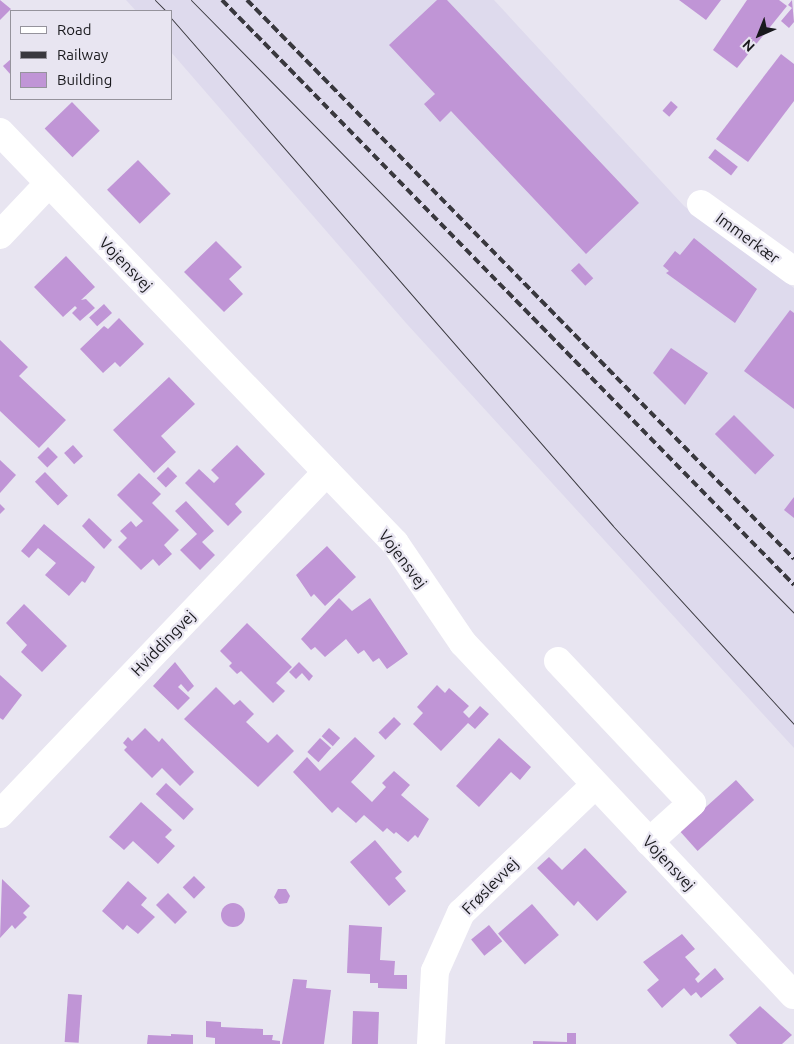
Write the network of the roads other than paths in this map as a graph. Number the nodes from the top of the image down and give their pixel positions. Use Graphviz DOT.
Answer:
graph roads {
  1 [pos="0,132"];
  2 [pos="49,184"];
  3 [pos="701,204"];
  4 [pos="0,235"];
  5 [pos="794,272"];
  6 [pos="327,472"];
  7 [pos="558,661"];
  8 [pos="596,785"];
  9 [pos="0,814"];
  10 [pos="649,842"];
  11 [pos="794,996"];
  12 [pos="431,1044"];
  1 -- 2 [label="street, Vojensvej"];
  2 -- 4 [label="street"];
  2 -- 6 [label="street, Vojensvej"];
  3 -- 5 [label="street, Immerkær"];
  6 -- 8 [label="street, Vojensvej"];
  6 -- 9 [label="street, Hviddingvej"];
  7 -- 10 [label="street"];
  8 -- 10 [label="street, Vojensvej"];
  8 -- 12 [label="street, Frøslevvej"];
  10 -- 11 [label="street, Vojensvej"];
}
